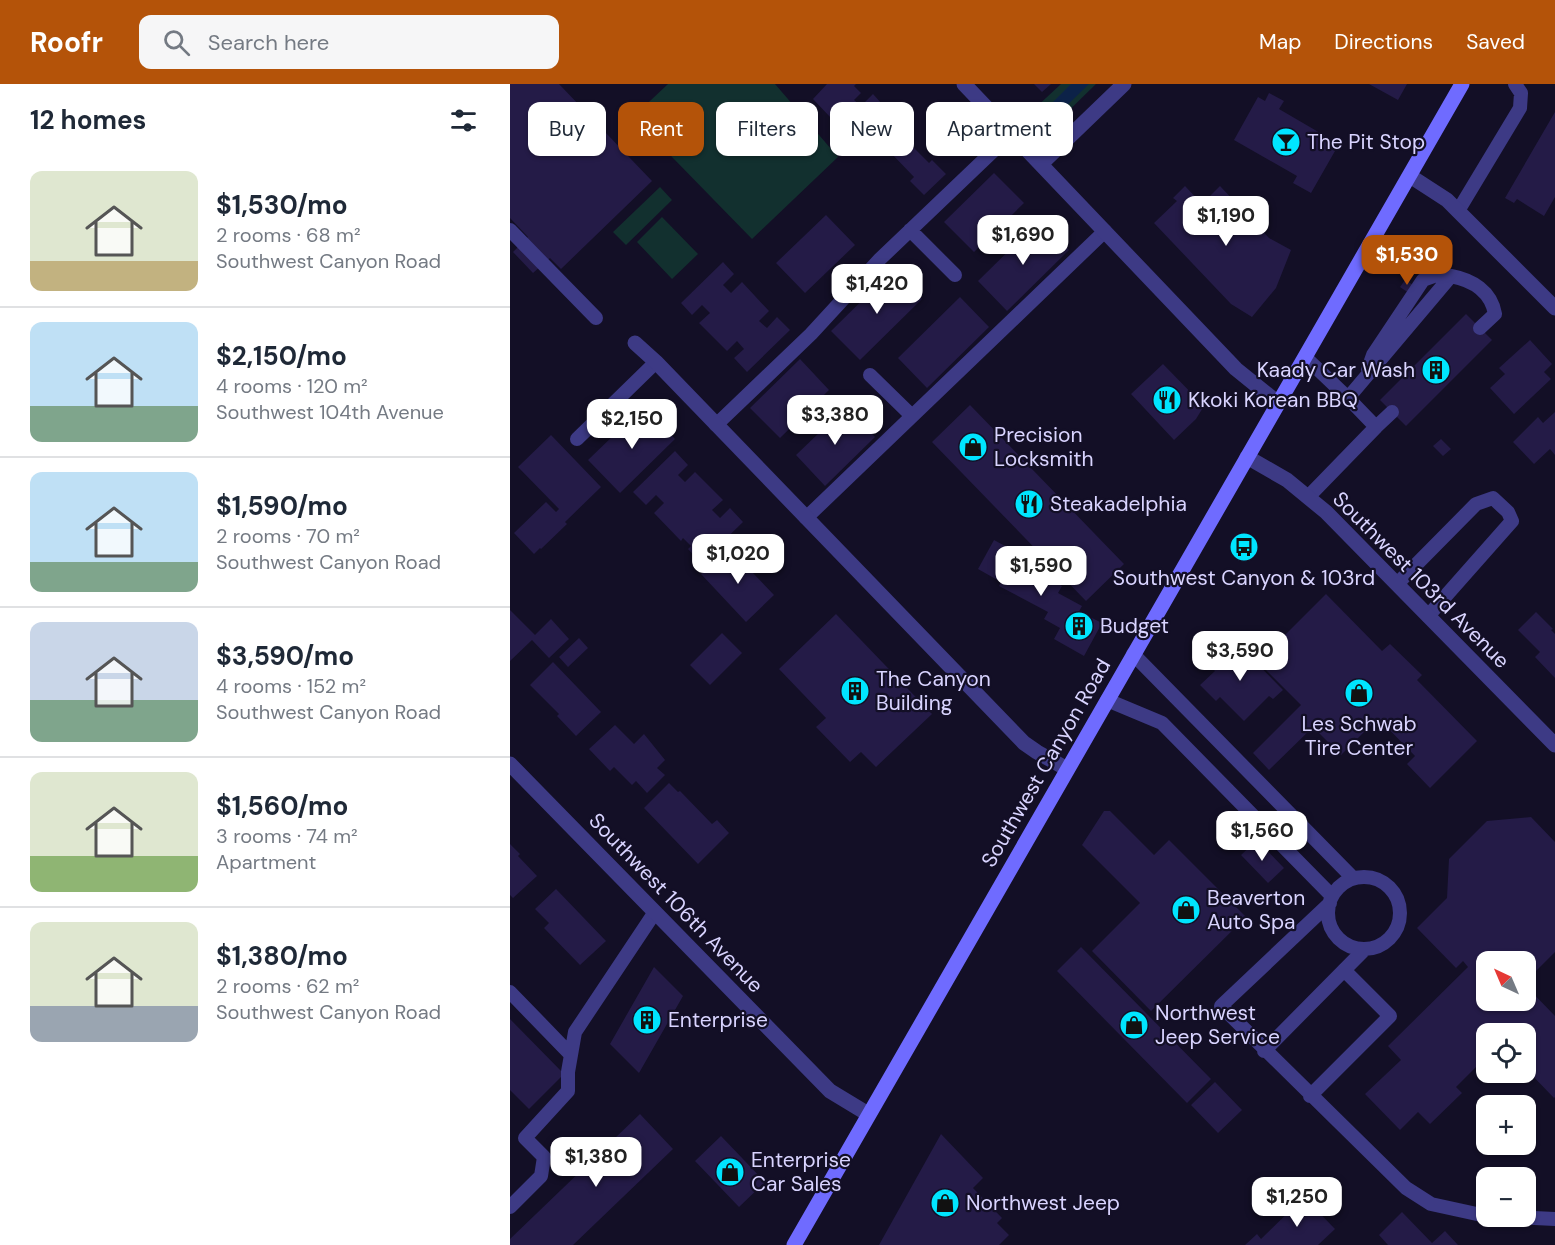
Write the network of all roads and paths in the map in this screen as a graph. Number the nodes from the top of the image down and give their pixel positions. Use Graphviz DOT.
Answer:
graph roads {
  1 [pos="964,84"];
  2 [pos="1125,84"];
  3 [pos="1462,84"];
  4 [pos="1515,84"];
  5 [pos="981,102"];
  6 [pos="988,156"];
  7 [pos="1033,156"];
  8 [pos="1041,164"];
  9 [pos="1410,176"];
  10 [pos="1458,211"];
  11 [pos="510,230"];
  12 [pos="910,230"];
  13 [pos="1105,231"];
  14 [pos="955,275"];
  15 [pos="1555,308"];
  16 [pos="596,318"];
  17 [pos="1480,328"];
  18 [pos="635,343"];
  19 [pos="1305,357"];
  20 [pos="656,362"];
  21 [pos="870,375"];
  22 [pos="1348,398"];
  23 [pos="1278,403"];
  24 [pos="1392,412"];
  25 [pos="912,416"];
  26 [pos="716,425"];
  27 [pos="1376,427"];
  28 [pos="577,439"];
  29 [pos="1247,457"];
  30 [pos="1309,496"];
  31 [pos="806,518"];
  32 [pos="1397,585"];
  33 [pos="1428,616"];
  34 [pos="1134,654"];
  35 [pos="1107,700"];
  36 [pos="1555,745"];
  37 [pos="510,764"];
  38 [pos="1067,769"];
  39 [pos="1353,879"];
  40 [pos="1331,899"];
  41 [pos="655,912"];
  42 [pos="1365,949"];
  43 [pos="1344,970"];
  44 [pos="510,992"];
  45 [pos="1264,1051"];
  46 [pos="571,1055"];
  47 [pos="1310,1096"];
  48 [pos="868,1114"];
  49 [pos="510,1206"];
  50 [pos="1476,1214"];
  51 [pos="1536,1218"];
  52 [pos="1555,1219"];
  53 [pos="794,1245"];
  1 -- 5 [label="street"];
  2 -- 8 [label="street"];
  3 -- 9 [label="main road, Southwest Canyon Road"];
  4 -- 10 [label="lane"];
  6 -- 12 [label="lane"];
  7 -- 8 [label="street"];
  8 -- 13 [label="street"];
  9 -- 10 [label="street"];
  9 -- 19 [label="main road, Southwest Canyon Road"];
  10 -- 15 [label="street"];
  11 -- 16 [label="lane"];
  12 -- 14 [label="lane"];
  12 -- 26 [label="lane"];
  13 -- 23 [label="street"];
  13 -- 25 [label="lane"];
  17 -- 22 [label="lane"];
  18 -- 20 [label="street"];
  19 -- 22 [label="lane"];
  19 -- 23 [label="main road, Southwest Canyon Road"];
  20 -- 26 [label="street"];
  20 -- 28 [label="lane"];
  21 -- 25 [label="lane"];
  22 -- 27 [label="lane"];
  23 -- 29 [label="main road, Southwest Canyon Road"];
  24 -- 27 [label="lane"];
  25 -- 31 [label="lane"];
  26 -- 31 [label="street"];
  27 -- 30 [label="lane"];
  29 -- 30 [label="street, Southwest 103rd Avenue"];
  29 -- 34 [label="main road, Southwest Canyon Road"];
  30 -- 32 [label="street, Southwest 103rd Avenue"];
  31 -- 38 [label="street"];
  32 -- 33 [label="street, Southwest 103rd Avenue"];
  32 -- 33 [label="lane"];
  33 -- 36 [label="street, Southwest 103rd Avenue"];
  34 -- 35 [label="main road, Southwest Canyon Road"];
  34 -- 39 [label="lane"];
  35 -- 38 [label="main road, Southwest Canyon Road"];
  35 -- 40 [label="lane"];
  37 -- 41 [label="street, Southwest 106th Avenue"];
  38 -- 48 [label="main road, Southwest Canyon Road"];
  39 -- 40 [label="lane"];
  39 -- 42 [label="lane"];
  40 -- 42 [label="lane"];
  40 -- 45 [label="lane"];
  41 -- 46 [label="lane"];
  41 -- 48 [label="street, Southwest 106th Avenue"];
  42 -- 43 [label="lane"];
  43 -- 45 [label="lane"];
  43 -- 47 [label="lane"];
  44 -- 46 [label="lane"];
  45 -- 47 [label="lane"];
  46 -- 49 [label="lane"];
  47 -- 50 [label="lane"];
  48 -- 53 [label="main road, Southwest Canyon Road"];
  51 -- 52 [label="lane"];
}
